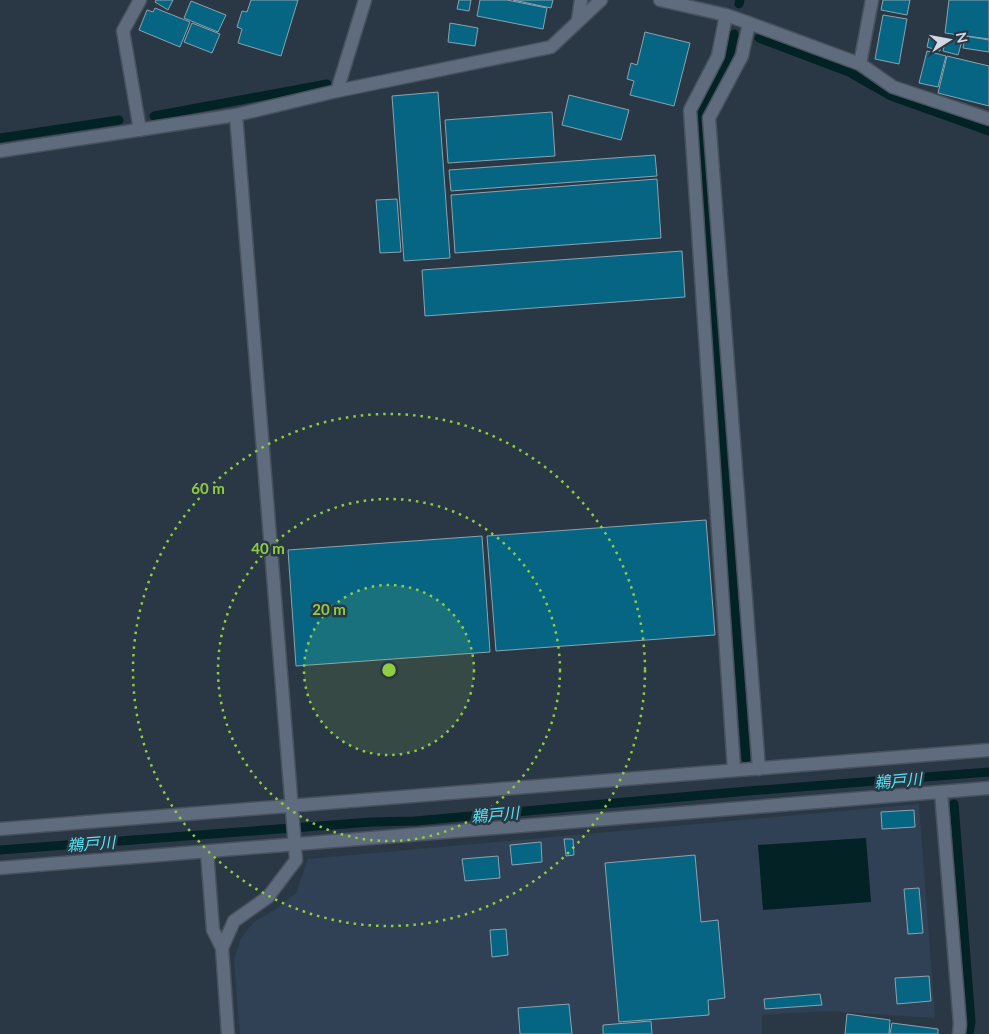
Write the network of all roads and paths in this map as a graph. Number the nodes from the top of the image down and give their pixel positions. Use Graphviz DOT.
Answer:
graph roads {
  1 [pos="140,0"];
  2 [pos="365,0"];
  3 [pos="582,0"];
  4 [pos="601,0"];
  5 [pos="660,0"];
  6 [pos="872,0"];
  7 [pos="726,15"];
  8 [pos="578,20"];
  9 [pos="749,23"];
  10 [pos="860,64"];
  11 [pos="337,91"];
  12 [pos="236,115"];
  13 [pos="989,119"];
  14 [pos="140,130"];
  15 [pos="0,152"];
  16 [pos="989,750"];
  17 [pos="759,768"];
  18 [pos="734,770"];
  19 [pos="989,788"];
  20 [pos="941,792"];
  21 [pos="292,809"];
  22 [pos="0,829"];
  23 [pos="295,841"];
  24 [pos="207,852"];
  25 [pos="0,868"];
  26 [pos="222,948"];
  27 [pos="228,1034"];
  28 [pos="959,1034"];
  1 -- 14 [label="street"];
  2 -- 11 [label="street"];
  3 -- 8 [label="street"];
  4 -- 8 [label="street"];
  5 -- 7 [label="street"];
  6 -- 10 [label="street"];
  7 -- 9 [label="street"];
  7 -- 18 [label="street"];
  8 -- 11 [label="street"];
  9 -- 10 [label="street"];
  9 -- 17 [label="street"];
  10 -- 13 [label="street"];
  11 -- 12 [label="street"];
  12 -- 14 [label="street"];
  12 -- 21 [label="street"];
  14 -- 15 [label="street"];
  16 -- 17 [label="street"];
  17 -- 18 [label="street"];
  18 -- 21 [label="street"];
  19 -- 20 [label="street"];
  20 -- 23 [label="street"];
  20 -- 28 [label="street"];
  21 -- 22 [label="street"];
  21 -- 23 [label="street"];
  23 -- 24 [label="street"];
  23 -- 26 [label="street"];
  24 -- 25 [label="street"];
  24 -- 26 [label="street"];
  26 -- 27 [label="street"];
}
